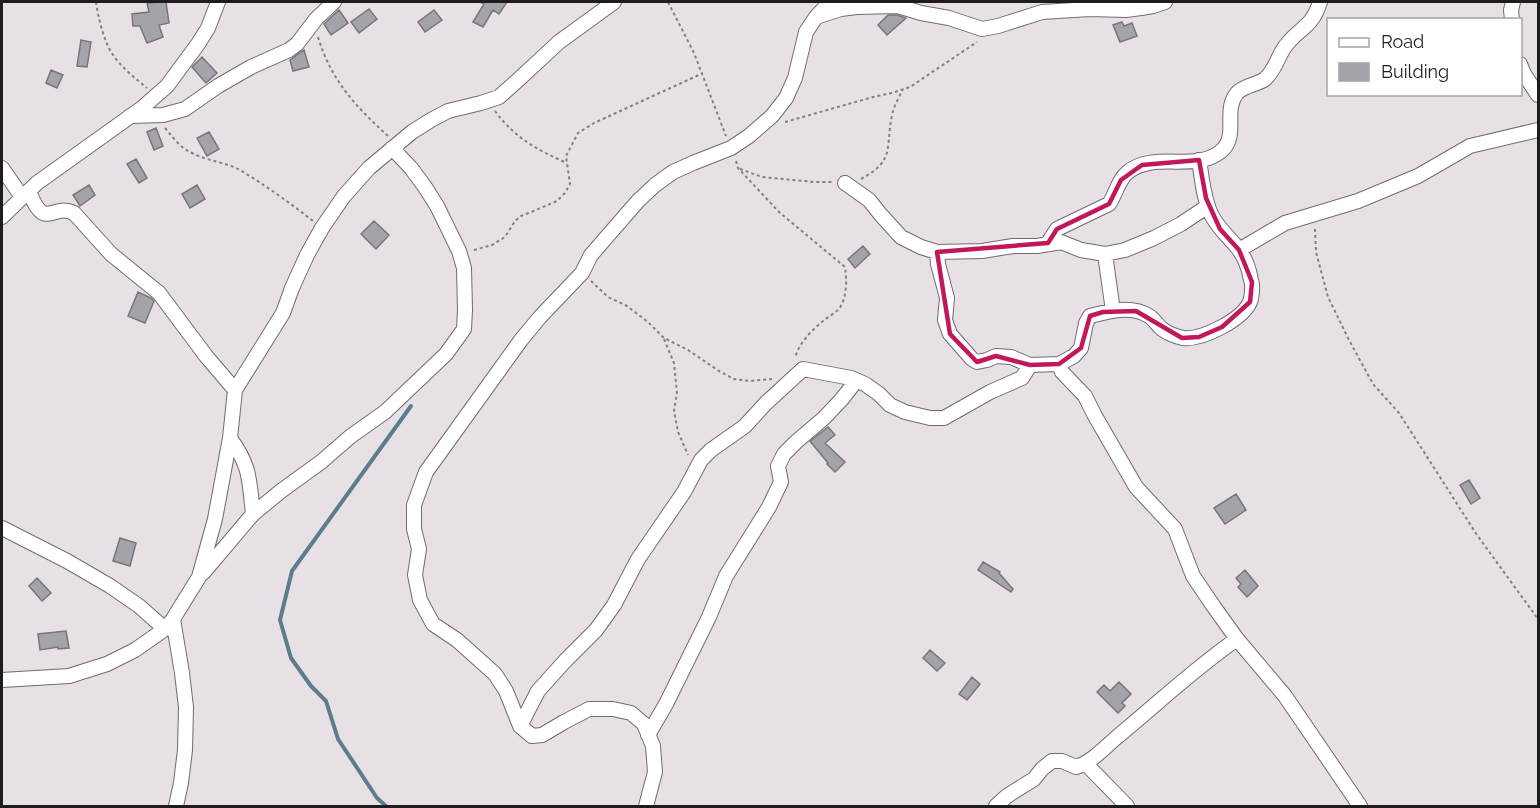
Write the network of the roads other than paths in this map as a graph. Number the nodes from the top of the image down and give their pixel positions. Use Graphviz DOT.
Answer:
graph roads {
  1 [pos="218,2"];
  2 [pos="334,2"];
  3 [pos="614,2"];
  4 [pos="830,2"];
  5 [pos="1165,2"];
  6 [pos="1320,2"];
  7 [pos="1513,2"];
  8 [pos="816,18"];
  9 [pos="1512,18"];
  10 [pos="1522,67"];
  11 [pos="1539,95"];
  12 [pos="130,116"];
  13 [pos="1539,130"];
  14 [pos="394,146"];
  15 [pos="1199,160"];
  16 [pos="2,168"];
  17 [pos="845,183"];
  18 [pos="26,194"];
  19 [pos="1208,206"];
  20 [pos="2,217"];
  21 [pos="1048,243"];
  22 [pos="1239,250"];
  23 [pos="937,252"];
  24 [pos="1106,254"];
  25 [pos="1113,311"];
  26 [pos="1059,364"];
  27 [pos="1030,365"];
  28 [pos="856,381"];
  29 [pos="235,390"];
  30 [pos="230,438"];
  31 [pos="253,514"];
  32 [pos="2,528"];
  33 [pos="199,577"];
  34 [pos="169,624"];
  35 [pos="1237,639"];
  36 [pos="2,680"];
  37 [pos="520,726"];
  38 [pos="648,735"];
  39 [pos="1086,764"];
  40 [pos="176,807"];
  41 [pos="646,807"];
  42 [pos="996,807"];
  43 [pos="1127,807"];
  44 [pos="1360,807"];
  1 -- 12 [label="street"];
  2 -- 12 [label="street"];
  3 -- 14 [label="street"];
  4 -- 8 [label="street"];
  5 -- 8 [label="street"];
  6 -- 15 [label="street"];
  7 -- 9 [label="street"];
  8 -- 37 [label="street"];
  10 -- 11 [label="street"];
  12 -- 18 [label="street"];
  13 -- 22 [label="street"];
  14 -- 29 [label="street"];
  14 -- 31 [label="street"];
  15 -- 19 [label="street"];
  15 -- 21 [label="street"];
  16 -- 18 [label="street"];
  17 -- 23 [label="street"];
  18 -- 20 [label="street"];
  18 -- 29 [label="street"];
  19 -- 22 [label="street"];
  19 -- 24 [label="street"];
  21 -- 23 [label="street"];
  21 -- 24 [label="street"];
  22 -- 25 [label="street"];
  23 -- 27 [label="street"];
  24 -- 25 [label="street"];
  25 -- 26 [label="street"];
  26 -- 27 [label="street"];
  26 -- 35 [label="street"];
  27 -- 28 [label="street"];
  28 -- 37 [label="street"];
  28 -- 38 [label="street"];
  29 -- 30 [label="street"];
  30 -- 31 [label="street"];
  30 -- 33 [label="street"];
  31 -- 33 [label="street"];
  32 -- 34 [label="street"];
  33 -- 34 [label="street"];
  34 -- 36 [label="street"];
  34 -- 40 [label="street"];
  35 -- 39 [label="street"];
  35 -- 44 [label="street"];
  37 -- 38 [label="street"];
  38 -- 41 [label="street"];
  39 -- 42 [label="street"];
  39 -- 43 [label="street"];
}
